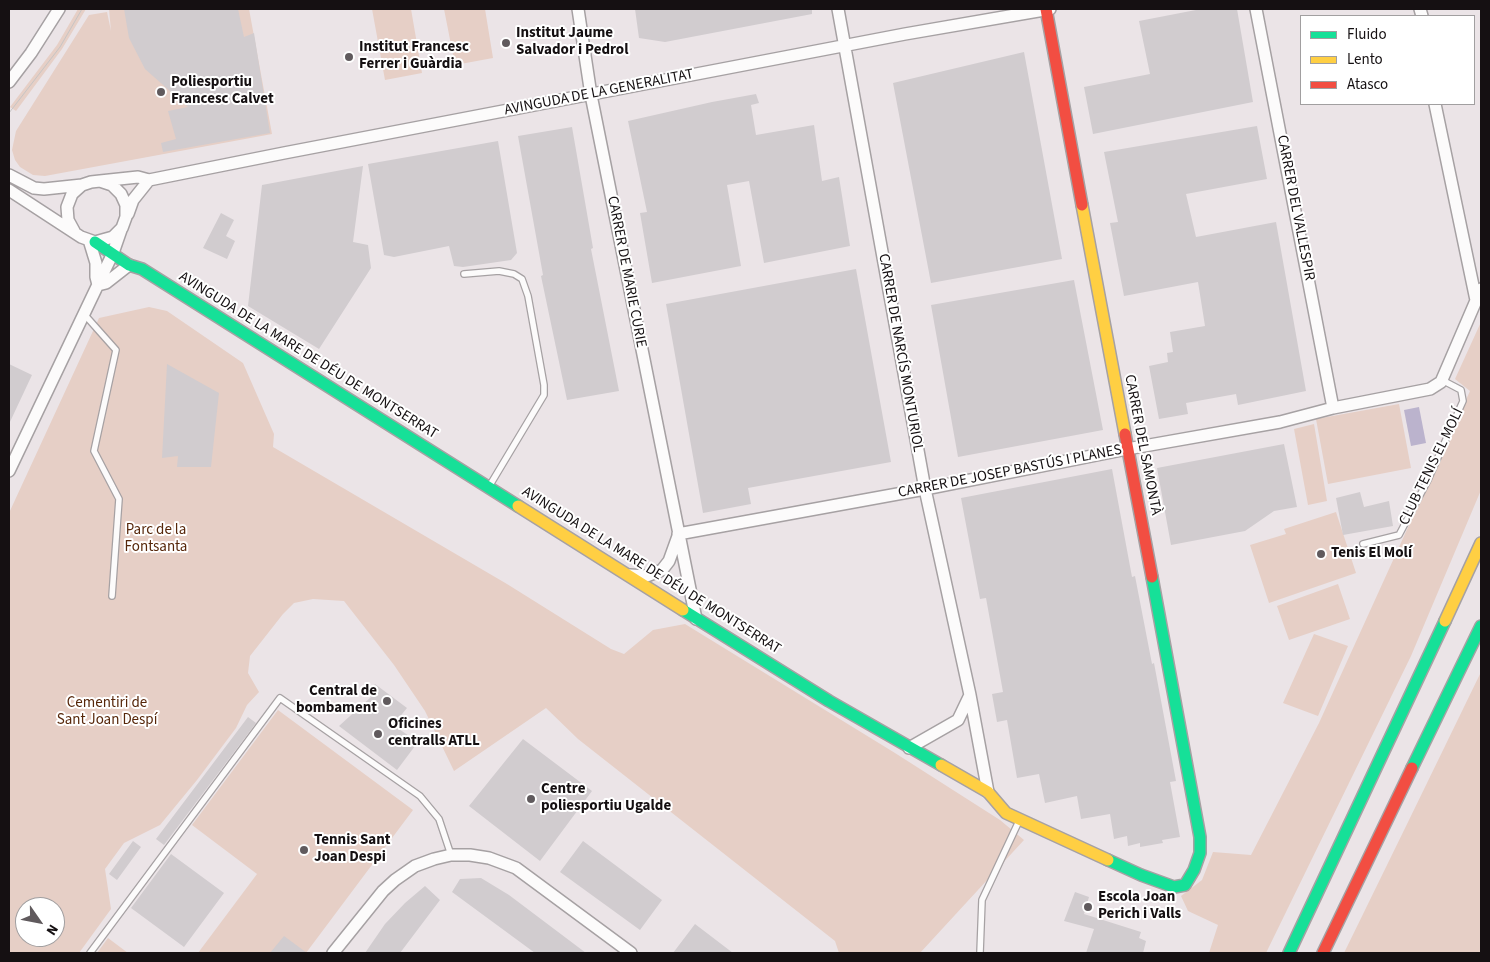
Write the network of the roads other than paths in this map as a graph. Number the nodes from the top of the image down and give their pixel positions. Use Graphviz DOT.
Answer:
graph roads {
  1 [pos="59,9"];
  2 [pos="578,9"];
  3 [pos="838,9"];
  4 [pos="1047,9"];
  5 [pos="1256,9"];
  6 [pos="846,46"];
  7 [pos="9,82"];
  8 [pos="591,95"];
  9 [pos="1436,105"];
  10 [pos="9,176"];
  11 [pos="149,180"];
  12 [pos="100,181"];
  13 [pos="82,185"];
  14 [pos="9,190"];
  15 [pos="126,217"];
  16 [pos="122,228"];
  17 [pos="74,232"];
  18 [pos="92,241"];
  19 [pos="113,253"];
  20 [pos="129,264"];
  21 [pos="464,274"];
  22 [pos="98,285"];
  23 [pos="1479,294"];
  24 [pos="84,314"];
  25 [pos="1442,380"];
  26 [pos="1333,408"];
  27 [pos="1128,449"];
  28 [pos="9,471"];
  29 [pos="490,487"];
  30 [pos="925,489"];
  31 [pos="678,534"];
  32 [pos="1481,543"];
  33 [pos="1364,544"];
  34 [pos="628,574"];
  35 [pos="112,596"];
  36 [pos="696,619"];
  37 [pos="1481,626"];
  38 [pos="970,695"];
  39 [pos="910,748"];
  40 [pos="988,792"];
  41 [pos="1020,820"];
  42 [pos="451,855"];
  43 [pos="1185,885"];
  44 [pos="90,953"];
  45 [pos="334,953"];
  46 [pos="631,953"];
  47 [pos="980,953"];
  48 [pos="1289,953"];
  49 [pos="1323,953"];
  1 -- 7 [label="street"];
  2 -- 8 [label="street, CARRER DE MARIE CURIE"];
  3 -- 6 [label="street, CARRER DE NARCÍS MONTURIOL"];
  4 -- 6 [label="street, AVINGUDA DE LA GENERALITAT"];
  4 -- 27 [label="main road, CARRER DEL SAMONTÀ"];
  5 -- 26 [label="street, CARRER DEL VALLESPIR"];
  6 -- 8 [label="street, AVINGUDA DE LA GENERALITAT"];
  6 -- 30 [label="street, CARRER DE NARCÍS MONTURIOL"];
  8 -- 11 [label="street, AVINGUDA DE LA GENERALITAT"];
  8 -- 31 [label="street, CARRER DE MARIE CURIE"];
  9 -- 23 [label="street"];
  10 -- 13 [label="street"];
  11 -- 12 [label="street, AVINGUDA DE LA GENERALITAT"];
  11 -- 15 [label="street"];
  12 -- 13 [label="street"];
  12 -- 15 [label="street"];
  13 -- 17 [label="street"];
  14 -- 17 [label="street"];
  15 -- 16 [label="street"];
  16 -- 18 [label="street"];
  16 -- 19 [label="street"];
  17 -- 18 [label="street"];
  18 -- 19 [label="main road, AVINGUDA DE LA MARE DE DÉU DE MONTSERRAT"];
  18 -- 22 [label="street"];
  19 -- 20 [label="main road, AVINGUDA DE LA MARE DE DÉU DE MONTSERRAT"];
  19 -- 22 [label="street"];
  20 -- 22 [label="street"];
  20 -- 29 [label="main road, AVINGUDA DE LA MARE DE DÉU DE MONTSERRAT"];
  21 -- 29 [label="lane"];
  22 -- 24 [label="street"];
  23 -- 25 [label="street"];
  24 -- 28 [label="street"];
  24 -- 35 [label="lane"];
  25 -- 26 [label="street, CARRER DE JOSEP BASTÚS I PLANES"];
  25 -- 33 [label="lane, CLUB TENIS EL MOLÍ"];
  26 -- 27 [label="street, CARRER DE JOSEP BASTÚS I PLANES"];
  27 -- 30 [label="street, CARRER DE JOSEP BASTÚS I PLANES"];
  27 -- 43 [label="main road, CARRER DEL SAMONTÀ"];
  29 -- 34 [label="main road, AVINGUDA DE LA MARE DE DÉU DE MONTSERRAT"];
  30 -- 31 [label="street, CARRER DE JOSEP BASTÚS I PLANES"];
  30 -- 38 [label="street, CARRER DE NARCÍS MONTURIOL"];
  31 -- 34 [label="street, CARRER DE MARIE CURIE"];
  31 -- 36 [label="street, CARRER DE MARIE CURIE"];
  32 -- 48 [label="main road"];
  34 -- 36 [label="main road, AVINGUDA DE LA MARE DE DÉU DE MONTSERRAT"];
  36 -- 39 [label="main road, AVINGUDA DE LA MARE DE DÉU DE MONTSERRAT"];
  37 -- 49 [label="main road"];
  38 -- 39 [label="street"];
  38 -- 40 [label="street, CARRER DE NARCÍS MONTURIOL"];
  39 -- 40 [label="main road, AVINGUDA DE LA MARE DE DÉU DE MONTSERRAT"];
  40 -- 41 [label="main road, AVINGUDA DE LA MARE DE DÉU DE MONTSERRAT"];
  41 -- 43 [label="main road, AVINGUDA DE LA MARE DE DÉU DE MONTSERRAT"];
  41 -- 47 [label="lane"];
  42 -- 44 [label="lane"];
  42 -- 45 [label="street"];
  42 -- 46 [label="street"];
}
